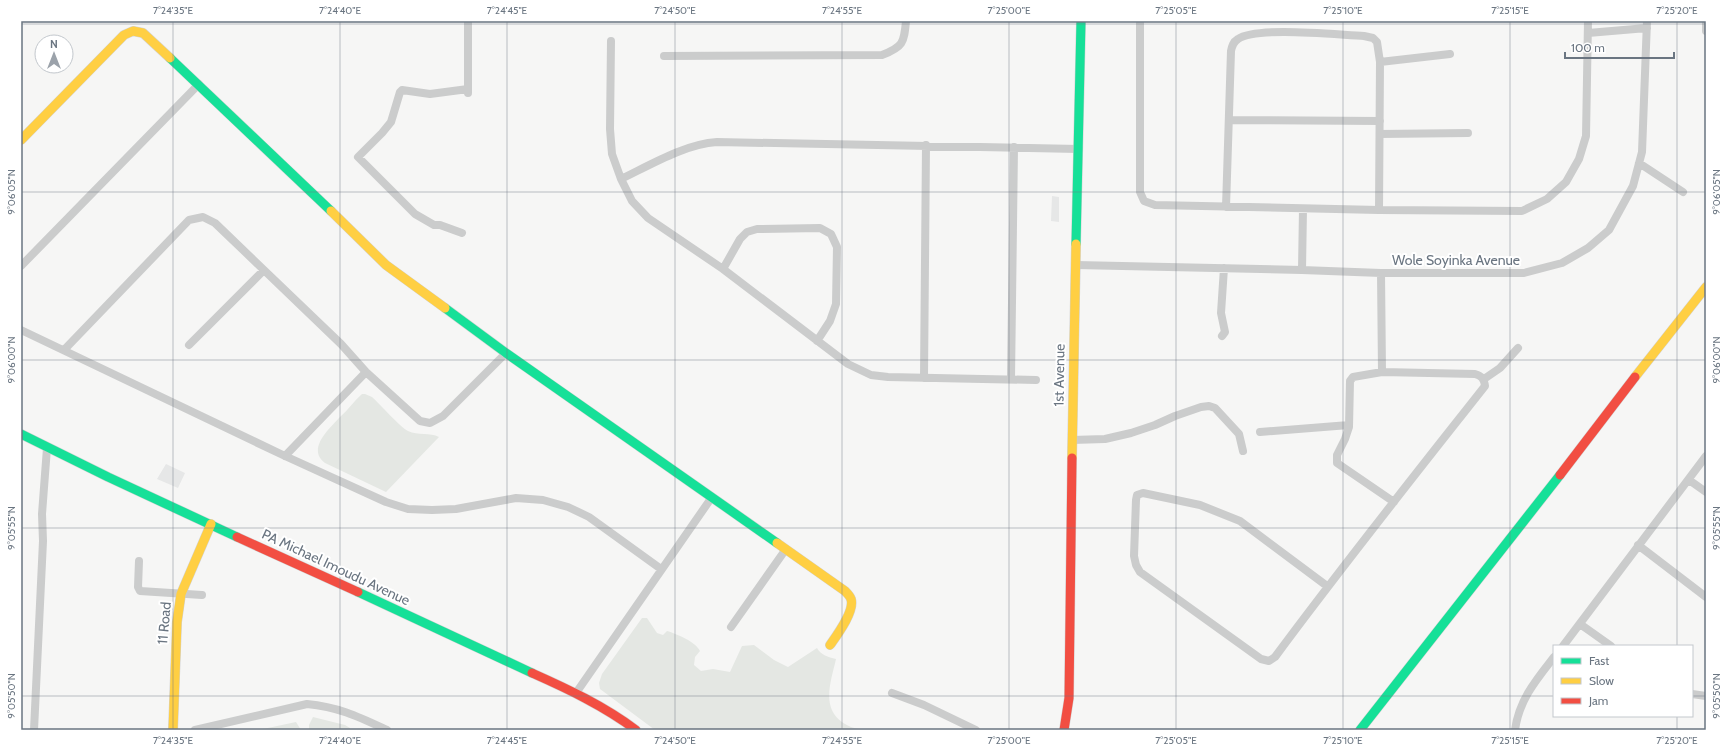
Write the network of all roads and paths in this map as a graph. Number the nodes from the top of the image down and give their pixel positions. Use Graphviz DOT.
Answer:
graph roads {
  1 [pos="468,21"];
  2 [pos="906,21"];
  3 [pos="1081,21"];
  4 [pos="1140,21"];
  5 [pos="1588,21"];
  6 [pos="1706,21"];
  7 [pos="1647,25"];
  8 [pos="1706,31"];
  9 [pos="1588,33"];
  10 [pos="611,41"];
  11 [pos="1450,54"];
  12 [pos="664,56"];
  13 [pos="1380,62"];
  14 [pos="198,84"];
  15 [pos="1229,120"];
  16 [pos="1380,121"];
  17 [pos="1468,133"];
  18 [pos="1380,134"];
  19 [pos="21,140"];
  20 [pos="926,145"];
  21 [pos="1014,147"];
  22 [pos="1079,149"];
  23 [pos="1639,164"];
  24 [pos="621,179"];
  25 [pos="1683,192"];
  26 [pos="1226,207"];
  27 [pos="1302,209"];
  28 [pos="1379,210"];
  29 [pos="462,233"];
  30 [pos="1076,265"];
  31 [pos="21,266"];
  32 [pos="1224,268"];
  33 [pos="723,269"];
  34 [pos="264,270"];
  35 [pos="1302,270"];
  36 [pos="1381,273"];
  37 [pos="1706,287"];
  38 [pos="21,330"];
  39 [pos="1222,336"];
  40 [pos="817,341"];
  41 [pos="189,345"];
  42 [pos="1518,348"];
  43 [pos="64,350"];
  44 [pos="506,353"];
  45 [pos="366,372"];
  46 [pos="1382,372"];
  47 [pos="924,378"];
  48 [pos="1011,379"];
  49 [pos="1484,379"];
  50 [pos="1036,380"];
  51 [pos="1349,424"];
  52 [pos="1260,432"];
  53 [pos="21,434"];
  54 [pos="1072,440"];
  55 [pos="47,448"];
  56 [pos="1243,451"];
  57 [pos="285,456"];
  58 [pos="1706,456"];
  59 [pos="1689,480"];
  60 [pos="1706,492"];
  61 [pos="712,497"];
  62 [pos="1394,502"];
  63 [pos="210,524"];
  64 [pos="1638,545"];
  65 [pos="786,549"];
  66 [pos="139,561"];
  67 [pos="661,569"];
  68 [pos="1327,586"];
  69 [pos="181,594"];
  70 [pos="202,595"];
  71 [pos="1706,597"];
  72 [pos="1580,624"];
  73 [pos="731,627"];
  74 [pos="830,644"];
  75 [pos="1564,645"];
  76 [pos="1610,645"];
  77 [pos="1553,658"];
  78 [pos="576,693"];
  79 [pos="892,693"];
  80 [pos="1693,694"];
  81 [pos="1706,696"];
  82 [pos="34,730"];
  83 [pos="173,730"];
  84 [pos="195,730"];
  85 [pos="387,730"];
  86 [pos="636,730"];
  87 [pos="976,730"];
  88 [pos="1064,730"];
  89 [pos="1360,730"];
  90 [pos="1515,730"];
  1 -- 29 [label="street"];
  2 -- 12 [label="street"];
  3 -- 22 [label="street, 1st Avenue"];
  4 -- 26 [label="street"];
  5 -- 9 [label="street"];
  6 -- 8 [label="street"];
  7 -- 9 [label="street"];
  7 -- 23 [label="street, Wole Soyinka Avenue"];
  9 -- 28 [label="street"];
  10 -- 24 [label="street"];
  11 -- 13 [label="street"];
  13 -- 15 [label="street"];
  13 -- 16 [label="street"];
  14 -- 19 [label="street"];
  14 -- 31 [label="street"];
  14 -- 44 [label="street"];
  15 -- 16 [label="street"];
  15 -- 26 [label="street"];
  16 -- 18 [label="street"];
  17 -- 18 [label="street"];
  18 -- 28 [label="street"];
  20 -- 21 [label="street"];
  20 -- 24 [label="street"];
  20 -- 47 [label="street"];
  21 -- 22 [label="street"];
  21 -- 48 [label="street"];
  22 -- 30 [label="street, 1st Avenue"];
  23 -- 25 [label="street"];
  23 -- 36 [label="street, Wole Soyinka Avenue"];
  24 -- 33 [label="street"];
  26 -- 27 [label="street"];
  27 -- 28 [label="street"];
  27 -- 35 [label="street"];
  30 -- 32 [label="street, Wole Soyinka Avenue"];
  30 -- 54 [label="street, 1st Avenue"];
  32 -- 35 [label="street, Wole Soyinka Avenue"];
  32 -- 39 [label="street"];
  33 -- 40 [label="street"];
  33 -- 40 [label="street"];
  34 -- 41 [label="street"];
  34 -- 43 [label="street"];
  34 -- 45 [label="street"];
  35 -- 36 [label="street, Wole Soyinka Avenue"];
  36 -- 46 [label="street"];
  37 -- 89 [label="street"];
  38 -- 43 [label="street"];
  40 -- 47 [label="street"];
  42 -- 49 [label="street"];
  43 -- 57 [label="street"];
  44 -- 45 [label="street"];
  44 -- 61 [label="street"];
  45 -- 57 [label="street"];
  46 -- 49 [label="street"];
  46 -- 51 [label="street"];
  47 -- 48 [label="street"];
  48 -- 50 [label="street"];
  49 -- 62 [label="street"];
  51 -- 52 [label="street"];
  51 -- 62 [label="street"];
  53 -- 55 [label="street, PA Michael Imoudu Avenue"];
  54 -- 56 [label="street"];
  54 -- 88 [label="street, 1st Avenue"];
  55 -- 63 [label="street, PA Michael Imoudu Avenue"];
  55 -- 82 [label="street"];
  57 -- 67 [label="street"];
  58 -- 59 [label="street"];
  59 -- 60 [label="street"];
  59 -- 64 [label="street"];
  61 -- 65 [label="street"];
  61 -- 67 [label="street"];
  62 -- 68 [label="street"];
  63 -- 69 [label="street, 11 Road"];
  63 -- 78 [label="street, PA Michael Imoudu Avenue"];
  64 -- 71 [label="street"];
  64 -- 72 [label="street"];
  65 -- 73 [label="street"];
  65 -- 74 [label="street"];
  66 -- 69 [label="street"];
  67 -- 78 [label="street"];
  68 -- 68 [label="street"];
  69 -- 70 [label="street"];
  69 -- 83 [label="street, 11 Road"];
  72 -- 75 [label="street"];
  72 -- 76 [label="street"];
  77 -- 90 [label="street"];
  78 -- 86 [label="street, PA Michael Imoudu Avenue"];
  79 -- 87 [label="street"];
  80 -- 81 [label="street"];
  84 -- 85 [label="street"];
}
